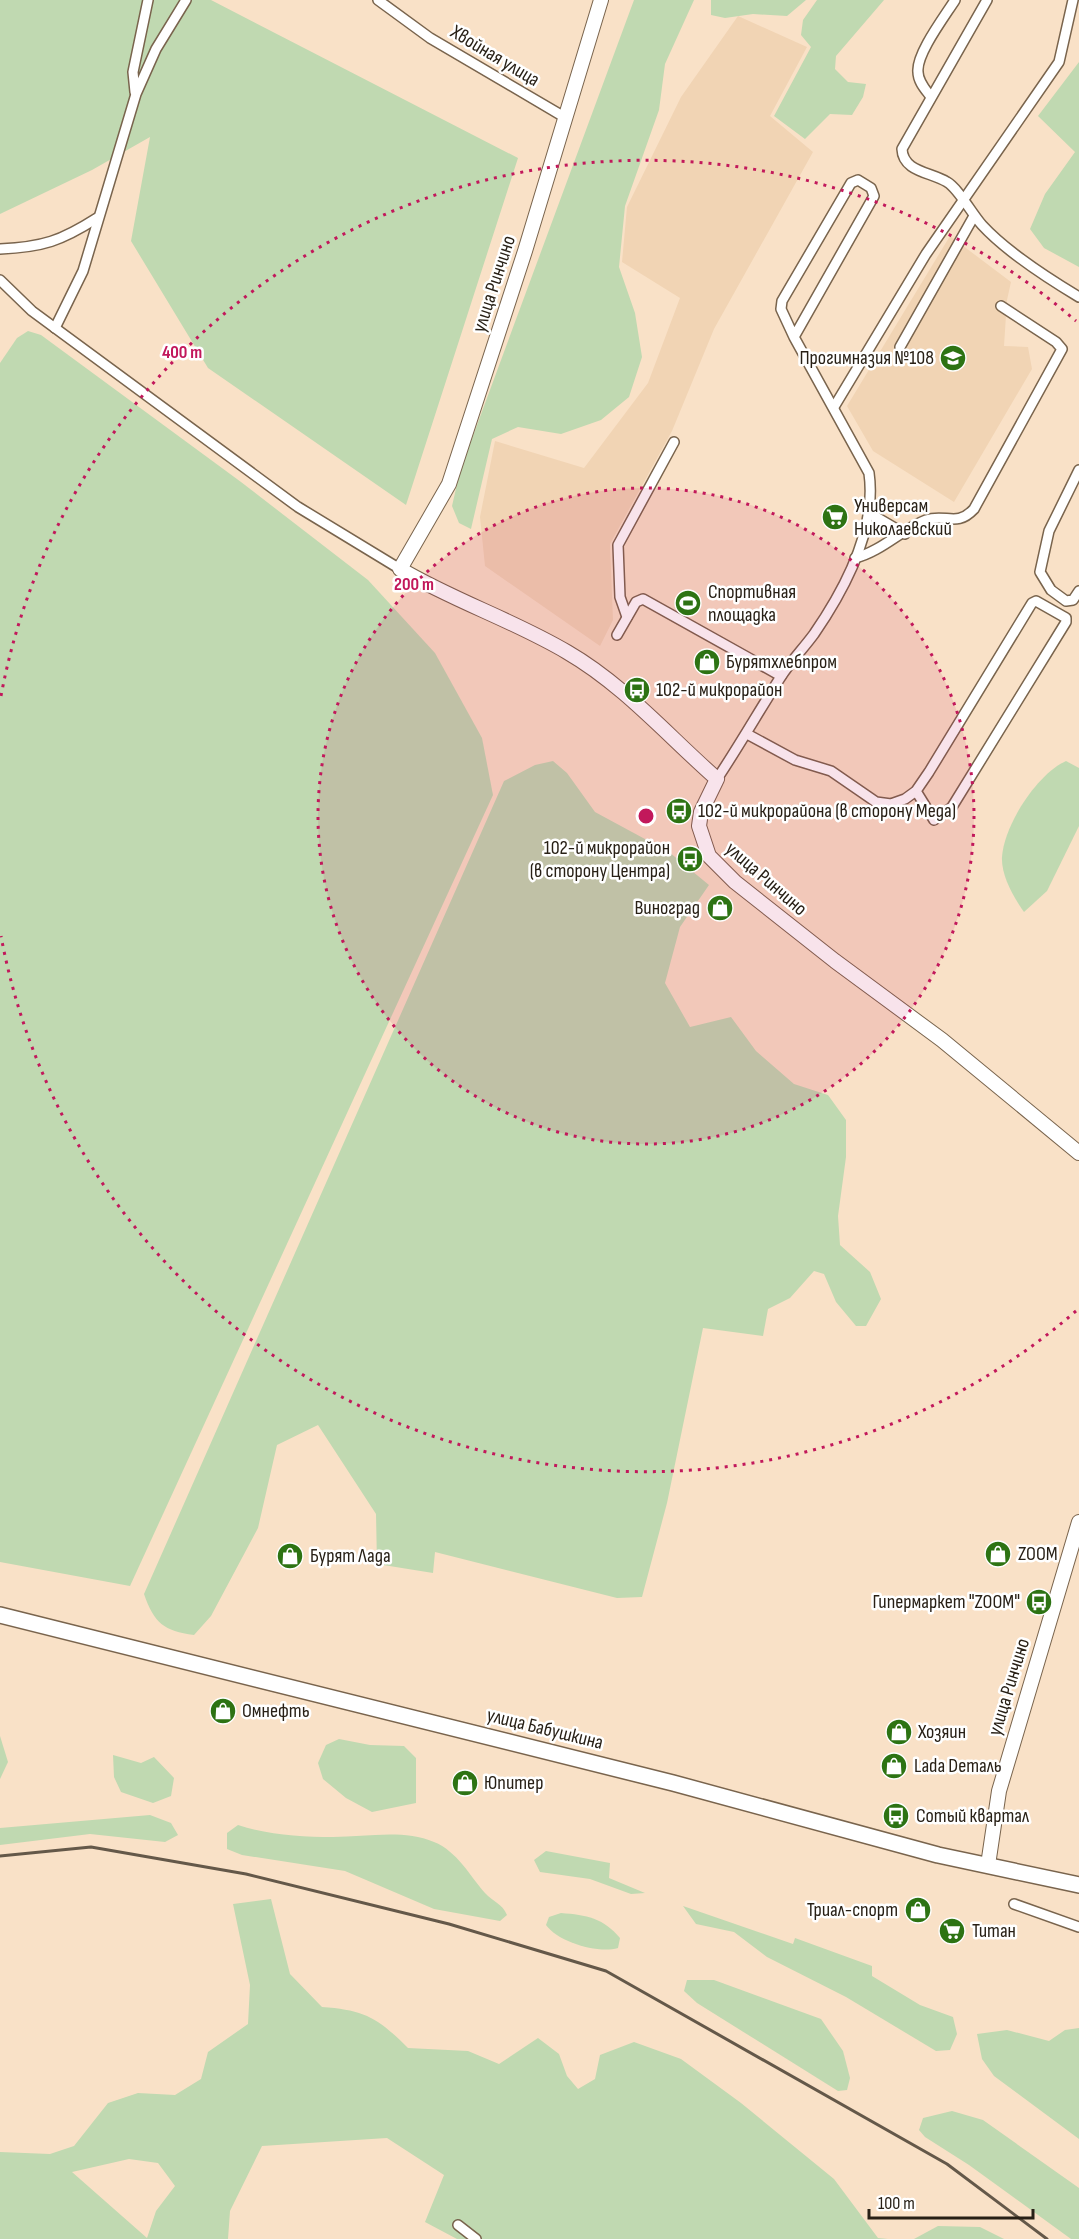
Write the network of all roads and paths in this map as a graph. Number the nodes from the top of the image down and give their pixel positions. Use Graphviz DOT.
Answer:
graph roads {
  1 [pos="148,0"];
  2 [pos="186,0"];
  3 [pos="378,0"];
  4 [pos="601,0"];
  5 [pos="955,0"];
  6 [pos="987,0"];
  7 [pos="1073,0"];
  8 [pos="136,94"];
  9 [pos="931,97"];
  10 [pos="566,118"];
  11 [pos="962,202"];
  12 [pos="974,216"];
  13 [pos="97,218"];
  14 [pos="0,249"];
  15 [pos="0,280"];
  16 [pos="0,289"];
  17 [pos="10,292"];
  18 [pos="1079,297"];
  19 [pos="1001,306"];
  20 [pos="55,328"];
  21 [pos="794,337"];
  22 [pos="900,347"];
  23 [pos="834,407"];
  24 [pos="674,442"];
  25 [pos="1079,470"];
  26 [pos="869,513"];
  27 [pos="905,534"];
  28 [pos="855,558"];
  29 [pos="400,569"];
  30 [pos="1079,591"];
  31 [pos="627,617"];
  32 [pos="617,634"];
  33 [pos="781,676"];
  34 [pos="747,734"];
  35 [pos="717,779"];
  36 [pos="916,791"];
  37 [pos="1079,1153"];
  38 [pos="1079,1522"];
  39 [pos="0,1615"];
  40 [pos="988,1865"];
  41 [pos="1079,1886"];
  42 [pos="1014,1904"];
  43 [pos="1079,1927"];
  44 [pos="458,2225"];
  45 [pos="476,2239"];
  1 -- 8 [label="street"];
  2 -- 8 [label="street"];
  3 -- 10 [label="street, Хвойная улица"];
  4 -- 10 [label="street, улица Ринчино"];
  5 -- 9 [label="street"];
  6 -- 9 [label="street"];
  7 -- 11 [label="street"];
  8 -- 13 [label="street"];
  9 -- 11 [label="street"];
  10 -- 29 [label="street, улица Ринчино"];
  11 -- 12 [label="street"];
  11 -- 23 [label="street"];
  12 -- 18 [label="street"];
  12 -- 22 [label="street"];
  13 -- 14 [label="street"];
  13 -- 20 [label="street"];
  15 -- 17 [label="street"];
  16 -- 17 [label="street"];
  17 -- 20 [label="street"];
  19 -- 27 [label="street"];
  20 -- 29 [label="street"];
  21 -- 21 [label="street"];
  21 -- 23 [label="street"];
  23 -- 26 [label="street"];
  24 -- 31 [label="street"];
  25 -- 30 [label="street"];
  26 -- 27 [label="street"];
  26 -- 28 [label="street"];
  27 -- 28 [label="street"];
  28 -- 33 [label="street"];
  29 -- 35 [label="street"];
  31 -- 32 [label="street"];
  31 -- 33 [label="street"];
  33 -- 34 [label="street"];
  34 -- 35 [label="street"];
  34 -- 36 [label="street"];
  35 -- 37 [label="street, улица Ринчино"];
  36 -- 36 [label="street"];
  38 -- 40 [label="street, улица Ринчино"];
  39 -- 40 [label="main road, улица Бабушкина"];
  40 -- 41 [label="main road, улица Бабушкина"];
  42 -- 43 [label="street"];
  44 -- 45 [label="street"];
}
